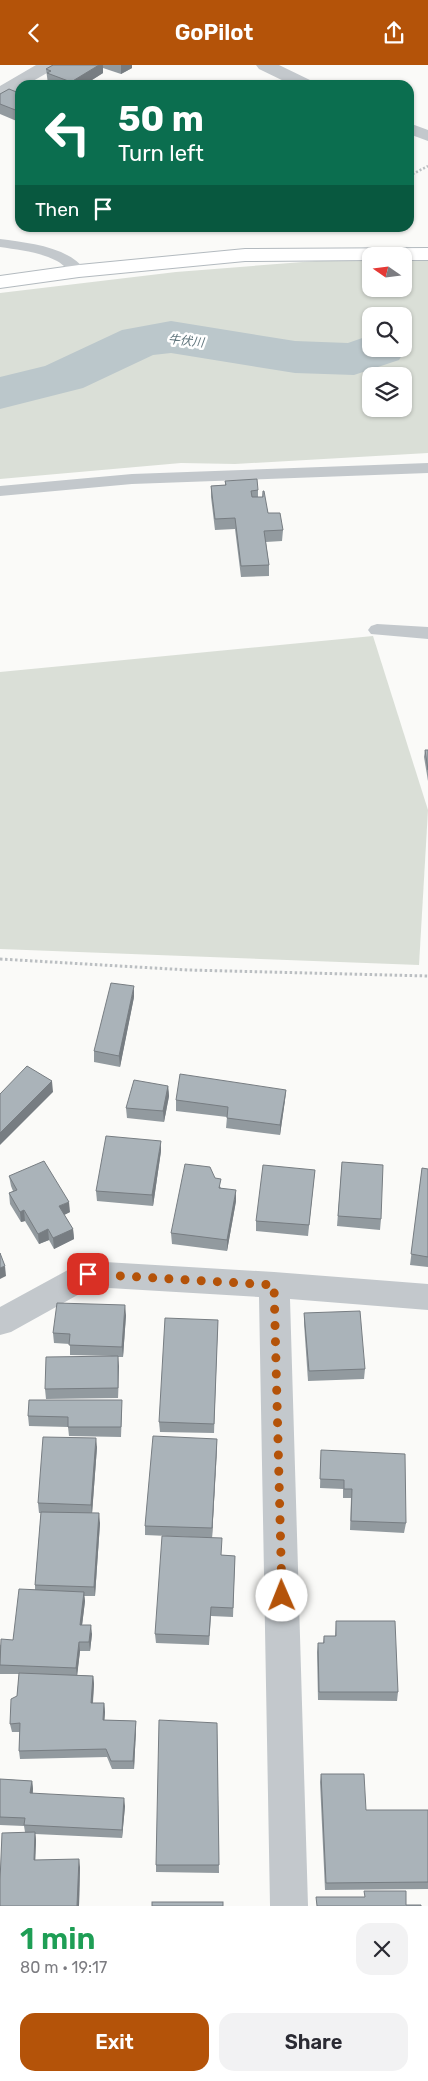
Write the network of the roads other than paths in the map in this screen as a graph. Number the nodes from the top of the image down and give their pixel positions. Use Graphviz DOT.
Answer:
graph roads {
  1 [pos="48,65"];
  2 [pos="266,65"];
  3 [pos="30,80"];
  4 [pos="296,80"];
  5 [pos="15,87"];
  6 [pos="0,93"];
  7 [pos="414,130"];
  8 [pos="428,136"];
  9 [pos="0,243"];
  10 [pos="428,254"];
  11 [pos="79,271"];
  12 [pos="0,282"];
  13 [pos="428,468"];
  14 [pos="0,491"];
  15 [pos="376,631"];
  16 [pos="428,633"];
  17 [pos="274,1285"];
  18 [pos="428,1297"];
  19 [pos="0,1323"];
  20 [pos="290,1906"];
  1 -- 3 [label="street"];
  2 -- 4 [label="street"];
  5 -- 6 [label="street"];
  7 -- 8 [label="street"];
  9 -- 11 [label="lane"];
  10 -- 11 [label="street"];
  11 -- 12 [label="street"];
  13 -- 14 [label="lane"];
  15 -- 16 [label="lane"];
  17 -- 18 [label="street"];
  17 -- 19 [label="street"];
  17 -- 20 [label="street"];
}
